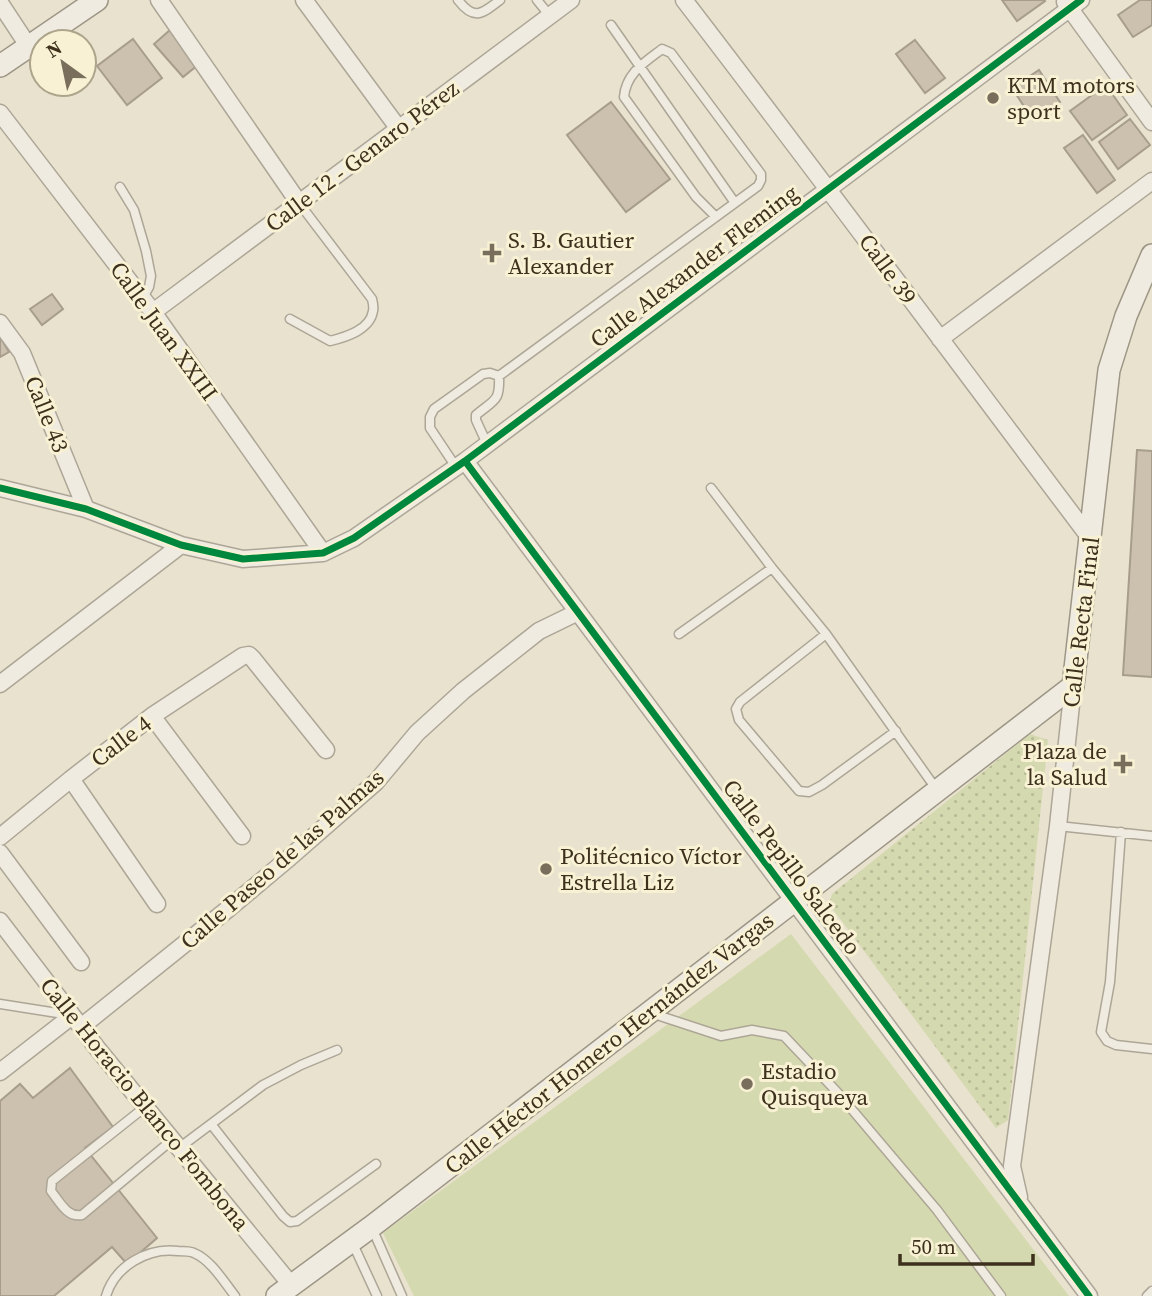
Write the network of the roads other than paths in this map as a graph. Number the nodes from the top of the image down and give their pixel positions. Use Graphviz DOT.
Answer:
graph roads {
  1 [pos="97,0"];
  2 [pos="159,0"];
  3 [pos="304,0"];
  4 [pos="458,0"];
  5 [pos="500,0"];
  6 [pos="537,0"];
  7 [pos="571,0"];
  8 [pos="684,0"];
  9 [pos="3,3"];
  10 [pos="1071,3"];
  11 [pos="550,16"];
  12 [pos="611,25"];
  13 [pos="56,28"];
  14 [pos="28,45"];
  15 [pos="28,48"];
  16 [pos="0,66"];
  17 [pos="639,66"];
  18 [pos="0,113"];
  19 [pos="1152,122"];
  20 [pos="399,129"];
  21 [pos="1152,181"];
  22 [pos="120,187"];
  23 [pos="829,189"];
  24 [pos="299,203"];
  25 [pos="735,203"];
  26 [pos="716,217"];
  27 [pos="1152,255"];
  28 [pos="142,299"];
  29 [pos="153,312"];
  30 [pos="290,319"];
  31 [pos="0,323"];
  32 [pos="940,339"];
  33 [pos="499,376"];
  34 [pos="487,444"];
  35 [pos="461,464"];
  36 [pos="0,488"];
  37 [pos="711,488"];
  38 [pos="86,509"];
  39 [pos="1090,538"];
  40 [pos="181,545"];
  41 [pos="323,553"];
  42 [pos="772,568"];
  43 [pos="578,612"];
  44 [pos="679,634"];
  45 [pos="826,634"];
  46 [pos="0,684"];
  47 [pos="1073,686"];
  48 [pos="152,716"];
  49 [pos="896,731"];
  50 [pos="326,750"];
  51 [pos="71,779"];
  52 [pos="937,790"];
  53 [pos="1058,826"];
  54 [pos="1121,832"];
  55 [pos="242,836"];
  56 [pos="1152,836"];
  57 [pos="0,837"];
  58 [pos="0,853"];
  59 [pos="793,901"];
  60 [pos="157,904"];
  61 [pos="0,921"];
  62 [pos="81,962"];
  63 [pos="0,1004"];
  64 [pos="653,1009"];
  65 [pos="77,1021"];
  66 [pos="1152,1049"];
  67 [pos="337,1050"];
  68 [pos="0,1072"];
  69 [pos="145,1107"];
  70 [pos="211,1124"];
  71 [pos="176,1144"];
  72 [pos="376,1164"];
  73 [pos="1020,1203"];
  74 [pos="371,1227"];
  75 [pos="352,1241"];
  76 [pos="284,1291"];
  77 [pos="1152,1291"];
  78 [pos="106,1296"];
  79 [pos="234,1296"];
  80 [pos="377,1296"];
  81 [pos="402,1296"];
  82 [pos="1001,1296"];
  83 [pos="1089,1296"];
  84 [pos="1147,1296"];
  1 -- 13 [label="street"];
  2 -- 24 [label="street"];
  3 -- 20 [label="street"];
  4 -- 5 [label="lane"];
  6 -- 11 [label="lane"];
  7 -- 11 [label="street, Calle 12 - Genaro Pérez"];
  8 -- 23 [label="street, Calle 39"];
  9 -- 14 [label="street"];
  10 -- 19 [label="street"];
  10 -- 23 [label="street, Calle Alexander Fleming"];
  11 -- 20 [label="street, Calle 12 - Genaro Pérez"];
  12 -- 17 [label="lane"];
  15 -- 16 [label="street"];
  17 -- 25 [label="lane"];
  17 -- 25 [label="lane"];
  17 -- 26 [label="lane"];
  18 -- 28 [label="street, Calle Juan XXIII"];
  20 -- 24 [label="street, Calle 12 - Genaro Pérez"];
  21 -- 32 [label="street"];
  22 -- 28 [label="lane"];
  23 -- 32 [label="street, Calle 39"];
  23 -- 34 [label="street, Calle Alexander Fleming"];
  24 -- 29 [label="street, Calle 12 - Genaro Pérez"];
  24 -- 30 [label="lane"];
  25 -- 26 [label="lane"];
  26 -- 33 [label="lane"];
  27 -- 39 [label="street, Calle Recta Final"];
  28 -- 29 [label="street, Calle Juan XXIII"];
  29 -- 41 [label="street, Calle Juan XXIII"];
  31 -- 38 [label="street, Calle 43"];
  32 -- 39 [label="street, Calle 39"];
  33 -- 34 [label="lane"];
  33 -- 35 [label="lane"];
  34 -- 35 [label="street, Calle Alexander Fleming"];
  35 -- 41 [label="street, Calle Alexander Fleming"];
  35 -- 43 [label="street, Calle Pepillo Salcedo"];
  36 -- 38 [label="street"];
  37 -- 42 [label="lane"];
  38 -- 40 [label="street"];
  39 -- 47 [label="street, Calle Recta Final"];
  40 -- 41 [label="street"];
  40 -- 46 [label="street"];
  42 -- 44 [label="lane"];
  42 -- 45 [label="lane"];
  43 -- 59 [label="street, Calle Pepillo Salcedo"];
  43 -- 65 [label="street, Calle Paseo de las Palmas"];
  45 -- 49 [label="lane"];
  45 -- 49 [label="lane"];
  47 -- 52 [label="street, Calle Héctor Homero Hernández Vargas"];
  47 -- 53 [label="street, Calle Recta Final"];
  48 -- 50 [label="street, Calle 4"];
  48 -- 51 [label="street, Calle 4"];
  48 -- 55 [label="street"];
  49 -- 52 [label="lane"];
  51 -- 57 [label="street, Calle 4"];
  51 -- 60 [label="street"];
  52 -- 59 [label="street, Calle Héctor Homero Hernández Vargas"];
  53 -- 54 [label="lane"];
  53 -- 73 [label="street, Calle Recta Final"];
  54 -- 56 [label="lane"];
  54 -- 66 [label="lane"];
  58 -- 62 [label="street"];
  59 -- 64 [label="street, Calle Héctor Homero Hernández Vargas"];
  59 -- 73 [label="street, Calle Pepillo Salcedo"];
  61 -- 65 [label="street, Calle Horacio Blanco Fombona"];
  63 -- 65 [label="lane"];
  64 -- 74 [label="street, Calle Héctor Homero Hernández Vargas"];
  64 -- 82 [label="lane"];
  65 -- 68 [label="street, Calle Paseo de las Palmas"];
  65 -- 69 [label="street, Calle Horacio Blanco Fombona"];
  67 -- 70 [label="lane"];
  69 -- 71 [label="street, Calle Horacio Blanco Fombona"];
  69 -- 71 [label="lane"];
  70 -- 71 [label="lane"];
  70 -- 72 [label="lane"];
  71 -- 76 [label="street, Calle Horacio Blanco Fombona"];
  73 -- 83 [label="street, Calle Pepillo Salcedo"];
  74 -- 75 [label="street, Calle Héctor Homero Hernández Vargas"];
  74 -- 81 [label="lane"];
  75 -- 76 [label="street, Calle Héctor Homero Hernández Vargas"];
  75 -- 80 [label="lane"];
  77 -- 84 [label="lane"];
  78 -- 79 [label="lane"];
}
